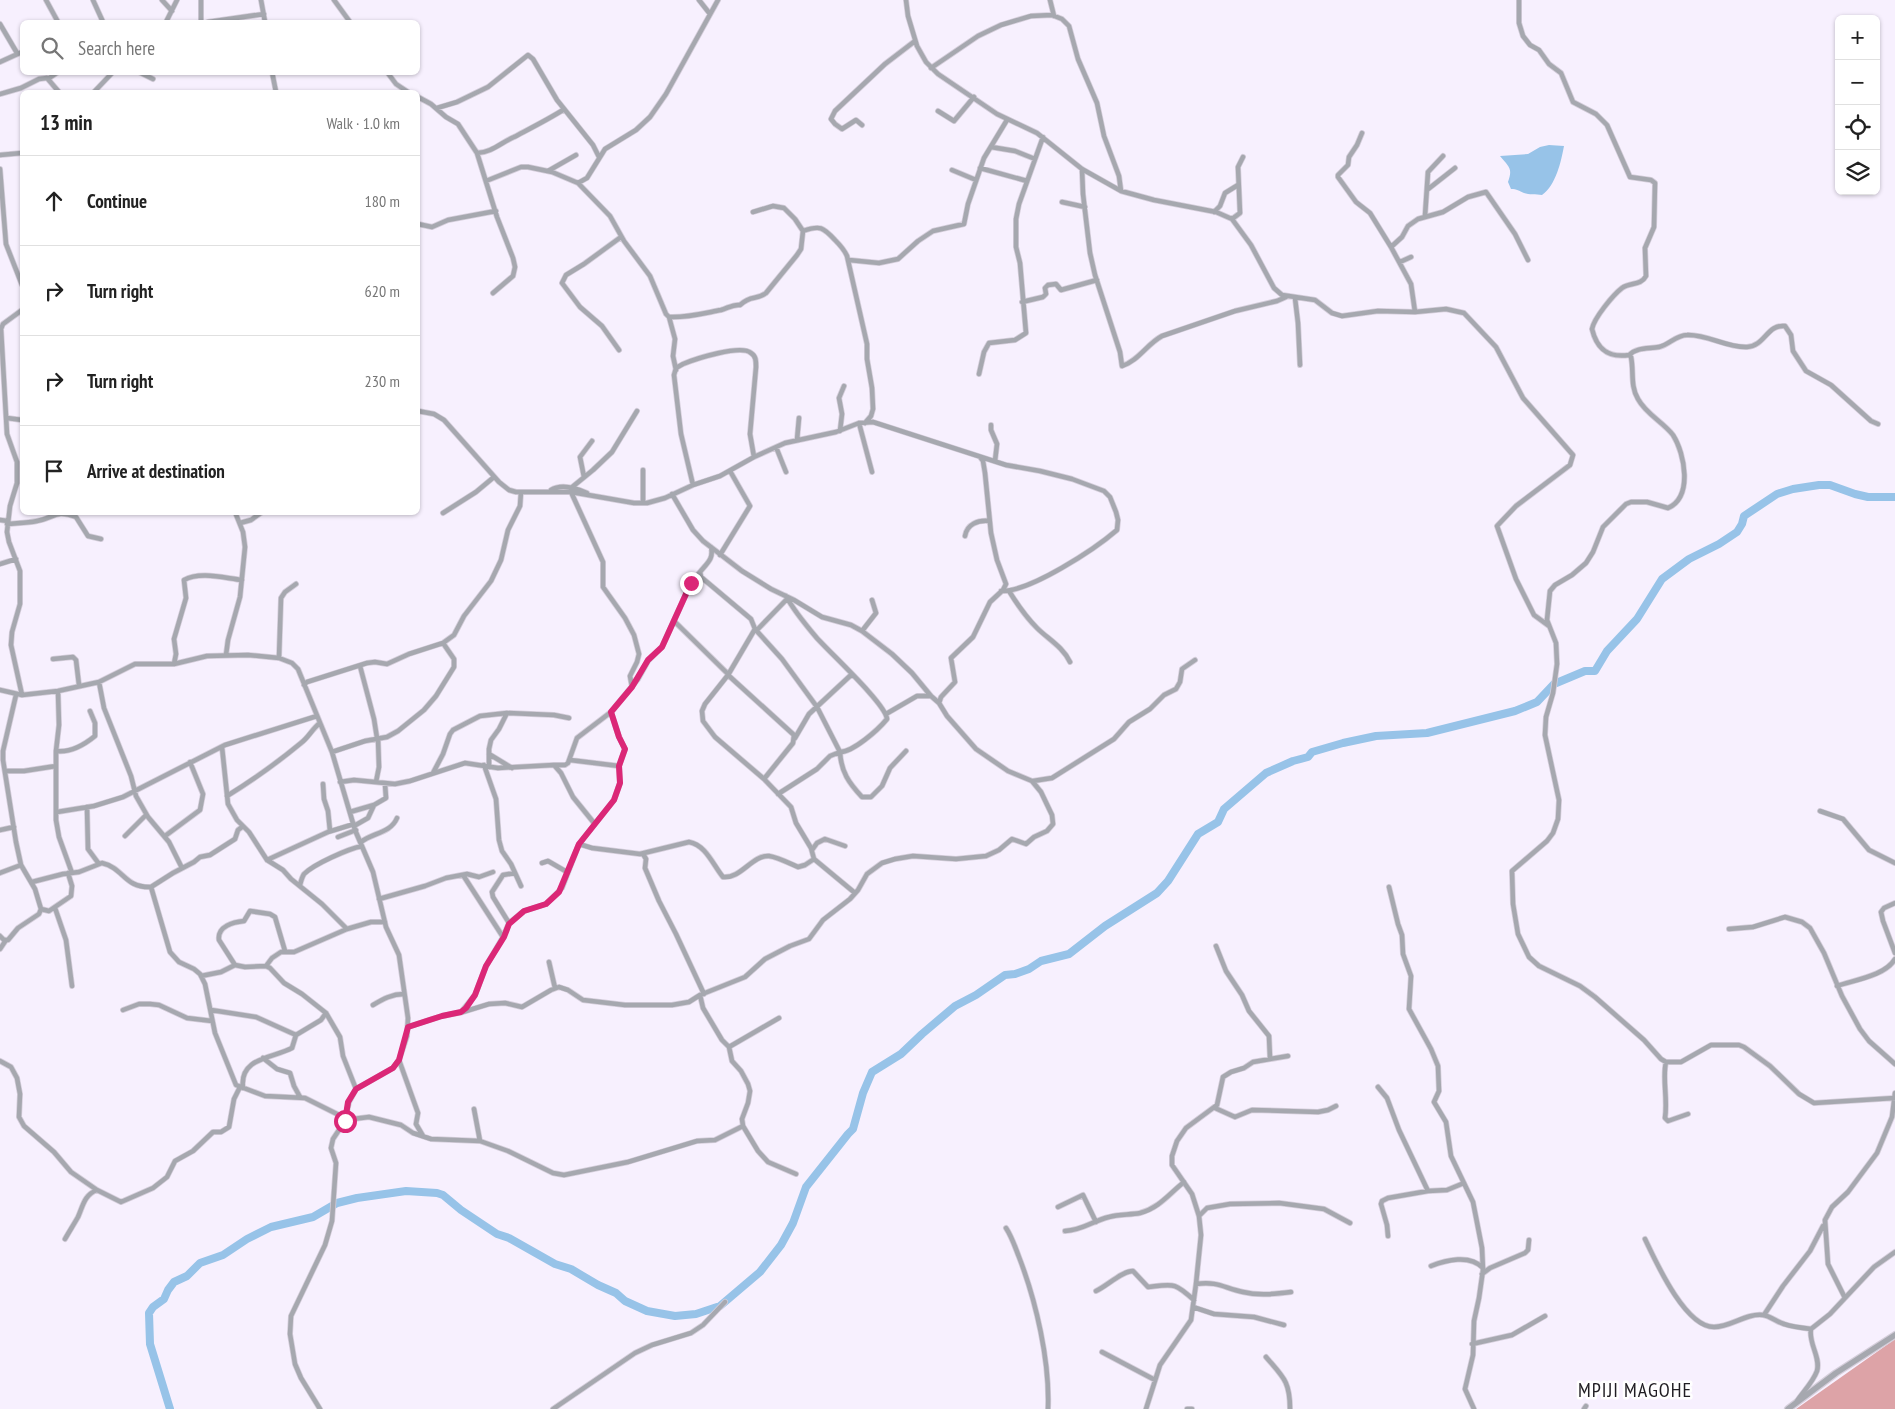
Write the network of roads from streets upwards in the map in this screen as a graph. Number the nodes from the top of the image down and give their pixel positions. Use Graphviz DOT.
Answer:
graph roads {
  1 [pos="46,0"];
  2 [pos="162,0"];
  3 [pos="177,0"];
  4 [pos="201,0"];
  5 [pos="261,0"];
  6 [pos="334,0"];
  7 [pos="700,0"];
  8 [pos="718,0"];
  9 [pos="906,0"];
  10 [pos="1050,0"];
  11 [pos="1519,0"];
  12 [pos="95,2"];
  13 [pos="172,11"];
  14 [pos="264,14"];
  15 [pos="710,14"];
  16 [pos="1054,16"];
  17 [pos="57,20"];
  18 [pos="102,20"];
  19 [pos="167,20"];
  20 [pos="201,20"];
  21 [pos="222,20"];
  22 [pos="265,20"];
  23 [pos="349,20"];
  24 [pos="0,24"];
  25 [pos="916,41"];
  26 [pos="20,53"];
  27 [pos="0,62"];
  28 [pos="931,68"];
  29 [pos="46,75"];
  30 [pos="54,75"];
  31 [pos="109,75"];
  32 [pos="146,75"];
  33 [pos="273,75"];
  34 [pos="389,75"];
  35 [pos="48,79"];
  36 [pos="153,79"];
  37 [pos="57,90"];
  38 [pos="96,90"];
  39 [pos="276,90"];
  40 [pos="400,90"];
  41 [pos="0,94"];
  42 [pos="974,97"];
  43 [pos="420,98"];
  44 [pos="437,108"];
  45 [pos="563,110"];
  46 [pos="938,111"];
  47 [pos="1008,120"];
  48 [pos="862,125"];
  49 [pos="1362,133"];
  50 [pos="1043,137"];
  51 [pos="991,147"];
  52 [pos="20,153"];
  53 [pos="477,153"];
  54 [pos="0,155"];
  55 [pos="576,155"];
  56 [pos="1442,156"];
  57 [pos="1243,157"];
  58 [pos="599,158"];
  59 [pos="1034,159"];
  60 [pos="980,168"];
  61 [pos="1455,168"];
  62 [pos="0,169"];
  63 [pos="1082,169"];
  64 [pos="952,170"];
  65 [pos="548,171"];
  66 [pos="976,180"];
  67 [pos="486,181"];
  68 [pos="1027,181"];
  69 [pos="578,183"];
  70 [pos="1238,185"];
  71 [pos="1427,190"];
  72 [pos="1121,191"];
  73 [pos="1062,202"];
  74 [pos="2,203"];
  75 [pos="1085,207"];
  76 [pos="496,211"];
  77 [pos="753,212"];
  78 [pos="1214,212"];
  79 [pos="1425,216"];
  80 [pos="1232,219"];
  81 [pos="420,224"];
  82 [pos="803,231"];
  83 [pos="621,237"];
  84 [pos="6,244"];
  85 [pos="0,246"];
  86 [pos="1391,247"];
  87 [pos="1411,257"];
  88 [pos="849,260"];
  89 [pos="1528,260"];
  90 [pos="1400,262"];
  91 [pos="1097,280"];
  92 [pos="20,281"];
  93 [pos="493,293"];
  94 [pos="1286,297"];
  95 [pos="1295,298"];
  96 [pos="1022,302"];
  97 [pos="1415,312"];
  98 [pos="20,315"];
  99 [pos="669,317"];
  100 [pos="1,326"];
  101 [pos="619,350"];
  102 [pos="1629,355"];
  103 [pos="1300,366"];
  104 [pos="676,370"];
  105 [pos="979,374"];
  106 [pos="844,386"];
  107 [pos="420,411"];
  108 [pos="636,411"];
  109 [pos="799,418"];
  110 [pos="7,420"];
  111 [pos="20,420"];
  112 [pos="865,422"];
  113 [pos="859,423"];
  114 [pos="1878,424"];
  115 [pos="991,425"];
  116 [pos="0,427"];
  117 [pos="840,431"];
  118 [pos="796,440"];
  119 [pos="592,441"];
  120 [pos="776,447"];
  121 [pos="754,457"];
  122 [pos="980,457"];
  123 [pos="995,461"];
  124 [pos="643,470"];
  125 [pos="730,471"];
  126 [pos="786,472"];
  127 [pos="872,472"];
  128 [pos="494,477"];
  129 [pos="584,477"];
  130 [pos="693,485"];
  131 [pos="571,490"];
  132 [pos="521,492"];
  133 [pos="672,494"];
  134 [pos="643,503"];
  135 [pos="443,513"];
  136 [pos="54,515"];
  137 [pos="70,515"];
  138 [pos="236,515"];
  139 [pos="258,515"];
  140 [pos="0,520"];
  141 [pos="989,521"];
  142 [pos="8,522"];
  143 [pos="240,522"];
  144 [pos="7,536"];
  145 [pos="965,536"];
  146 [pos="1,537"];
  147 [pos="101,539"];
  148 [pos="711,547"];
  149 [pos="720,555"];
  150 [pos="16,559"];
  151 [pos="0,564"];
  152 [pos="700,572"];
  153 [pos="242,580"];
  154 [pos="296,584"];
  155 [pos="1001,591"];
  156 [pos="1009,591"];
  157 [pos="786,597"];
  158 [pos="872,600"];
  159 [pos="674,621"];
  160 [pos="1549,626"];
  161 [pos="756,630"];
  162 [pos="862,631"];
  163 [pos="443,643"];
  164 [pos="226,655"];
  165 [pos="279,658"];
  166 [pos="53,660"];
  167 [pos="1196,660"];
  168 [pos="1070,662"];
  169 [pos="174,664"];
  170 [pos="360,666"];
  171 [pos="728,674"];
  172 [pos="851,675"];
  173 [pos="99,682"];
  174 [pos="79,685"];
  175 [pos="304,685"];
  176 [pos="632,687"];
  177 [pos="0,690"];
  178 [pos="58,692"];
  179 [pos="19,695"];
  180 [pos="931,696"];
  181 [pos="940,703"];
  182 [pos="817,707"];
  183 [pos="90,711"];
  184 [pos="611,712"];
  185 [pos="507,713"];
  186 [pos="886,714"];
  187 [pos="317,716"];
  188 [pos="569,718"];
  189 [pos="320,723"];
  190 [pos="378,738"];
  191 [pos="795,738"];
  192 [pos="222,747"];
  193 [pos="56,751"];
  194 [pos="906,751"];
  195 [pos="332,752"];
  196 [pos="840,752"];
  197 [pos="2,754"];
  198 [pos="489,754"];
  199 [pos="570,760"];
  200 [pos="190,762"];
  201 [pos="2,764"];
  202 [pos="554,765"];
  203 [pos="565,765"];
  204 [pos="56,766"];
  205 [pos="486,766"];
  206 [pos="619,766"];
  207 [pos="512,768"];
  208 [pos="6,771"];
  209 [pos="433,773"];
  210 [pos="561,773"];
  211 [pos="764,779"];
  212 [pos="1032,781"];
  213 [pos="340,782"];
  214 [pos="376,782"];
  215 [pos="324,784"];
  216 [pos="385,784"];
  217 [pos="134,792"];
  218 [pos="778,794"];
  219 [pos="227,796"];
  220 [pos="374,805"];
  221 [pos="87,807"];
  222 [pos="1820,811"];
  223 [pos="57,812"];
  224 [pos="350,812"];
  225 [pos="146,815"];
  226 [pos="397,818"];
  227 [pos="594,823"];
  228 [pos="14,827"];
  229 [pos="242,827"];
  230 [pos="355,827"];
  231 [pos="0,830"];
  232 [pos="330,831"];
  233 [pos="124,836"];
  234 [pos="165,836"];
  235 [pos="338,837"];
  236 [pos="362,844"];
  237 [pos="579,844"];
  238 [pos="845,846"];
  239 [pos="812,850"];
  240 [pos="643,854"];
  241 [pos="814,859"];
  242 [pos="267,860"];
  243 [pos="1895,863"];
  244 [pos="99,864"];
  245 [pos="542,864"];
  246 [pos="21,865"];
  247 [pos="182,868"];
  248 [pos="493,872"];
  249 [pos="567,872"];
  250 [pos="0,873"];
  251 [pos="70,873"];
  252 [pos="515,873"];
  253 [pos="463,875"];
  254 [pos="32,882"];
  255 [pos="300,885"];
  256 [pos="521,886"];
  257 [pos="151,887"];
  258 [pos="1389,887"];
  259 [pos="855,894"];
  260 [pos="379,899"];
  261 [pos="1895,904"];
  262 [pos="55,908"];
  263 [pos="41,909"];
  264 [pos="384,922"];
  265 [pos="509,924"];
  266 [pos="347,929"];
  267 [pos="1729,929"];
  268 [pos="0,936"];
  269 [pos="504,937"];
  270 [pos="6,940"];
  271 [pos="1216,946"];
  272 [pos="0,949"];
  273 [pos="285,951"];
  274 [pos="1895,953"];
  275 [pos="1895,959"];
  276 [pos="549,962"];
  277 [pos="235,965"];
  278 [pos="266,966"];
  279 [pos="201,976"];
  280 [pos="72,986"];
  281 [pos="1837,986"];
  282 [pos="555,988"];
  283 [pos="404,994"];
  284 [pos="702,995"];
  285 [pos="373,1006"];
  286 [pos="122,1010"];
  287 [pos="211,1010"];
  288 [pos="461,1012"];
  289 [pos="326,1013"];
  290 [pos="779,1018"];
  291 [pos="212,1022"];
  292 [pos="408,1027"];
  293 [pos="296,1035"];
  294 [pos="729,1047"];
  295 [pos="1288,1056"];
  296 [pos="263,1058"];
  297 [pos="1270,1058"];
  298 [pos="399,1060"];
  299 [pos="0,1061"];
  300 [pos="1666,1062"];
  301 [pos="1895,1064"];
  302 [pos="1378,1087"];
  303 [pos="242,1088"];
  304 [pos="356,1089"];
  305 [pos="300,1097"];
  306 [pos="1894,1097"];
  307 [pos="1336,1106"];
  308 [pos="1215,1108"];
  309 [pos="474,1109"];
  310 [pos="1688,1114"];
  311 [pos="345,1119"];
  312 [pos="743,1126"];
  313 [pos="423,1137"];
  314 [pos="480,1141"];
  315 [pos="796,1174"];
  316 [pos="1184,1182"];
  317 [pos="1464,1183"];
  318 [pos="97,1190"];
  319 [pos="1428,1191"];
  320 [pos="1058,1206"];
  321 [pos="1199,1216"];
  322 [pos="1096,1222"];
  323 [pos="1350,1223"];
  324 [pos="1824,1224"];
  325 [pos="1006,1228"];
  326 [pos="1065,1232"];
  327 [pos="1388,1236"];
  328 [pos="65,1239"];
  329 [pos="1645,1239"];
  330 [pos="1529,1240"];
  331 [pos="1895,1252"];
  332 [pos="1431,1266"];
  333 [pos="1483,1268"];
  334 [pos="1482,1274"];
  335 [pos="1196,1284"];
  336 [pos="1096,1291"];
  337 [pos="1290,1292"];
  338 [pos="1845,1298"];
  339 [pos="1194,1300"];
  340 [pos="725,1302"];
  341 [pos="1193,1307"];
  342 [pos="1764,1315"];
  343 [pos="1545,1316"];
  344 [pos="1284,1325"];
  345 [pos="1811,1329"];
  346 [pos="1895,1335"];
  347 [pos="1472,1344"];
  348 [pos="1102,1352"];
  349 [pos="1266,1357"];
  350 [pos="1154,1380"];
  351 [pos="1796,1402"];
  352 [pos="320,1409"];
  353 [pos="553,1409"];
  354 [pos="1048,1409"];
  355 [pos="1146,1409"];
  356 [pos="1187,1409"];
  357 [pos="1192,1409"];
  358 [pos="1290,1409"];
  359 [pos="1474,1409"];
  360 [pos="1788,1409"];
  1 -- 17 [label="street"];
  2 -- 13 [label="street"];
  3 -- 13 [label="street"];
  4 -- 20 [label="street"];
  5 -- 14 [label="street"];
  6 -- 23 [label="street"];
  7 -- 15 [label="street"];
  8 -- 15 [label="street"];
  9 -- 25 [label="street"];
  10 -- 16 [label="street"];
  11 -- 102 [label="street"];
  12 -- 18 [label="street"];
  13 -- 19 [label="street"];
  14 -- 21 [label="street"];
  14 -- 22 [label="street"];
  15 -- 58 [label="street"];
  16 -- 28 [label="street"];
  16 -- 72 [label="street"];
  24 -- 26 [label="street"];
  25 -- 28 [label="street"];
  25 -- 48 [label="street"];
  26 -- 27 [label="street"];
  28 -- 42 [label="street"];
  29 -- 35 [label="street"];
  30 -- 35 [label="street"];
  31 -- 38 [label="street"];
  32 -- 36 [label="street"];
  33 -- 39 [label="street"];
  34 -- 40 [label="street"];
  35 -- 37 [label="street"];
  35 -- 41 [label="street"];
  42 -- 46 [label="street"];
  42 -- 47 [label="street"];
  43 -- 44 [label="street"];
  44 -- 45 [label="street"];
  44 -- 53 [label="street"];
  45 -- 53 [label="street"];
  45 -- 58 [label="street"];
  47 -- 50 [label="street"];
  47 -- 51 [label="street"];
  49 -- 86 [label="street"];
  50 -- 59 [label="street"];
  50 -- 63 [label="street"];
  51 -- 59 [label="street"];
  51 -- 60 [label="street"];
  52 -- 54 [label="street"];
  53 -- 67 [label="street"];
  55 -- 65 [label="street"];
  56 -- 71 [label="street"];
  57 -- 70 [label="street"];
  58 -- 69 [label="street"];
  59 -- 68 [label="street"];
  60 -- 66 [label="street"];
  60 -- 68 [label="street"];
  61 -- 71 [label="street"];
  62 -- 74 [label="street"];
  63 -- 72 [label="street"];
  63 -- 75 [label="street"];
  64 -- 66 [label="street"];
  65 -- 67 [label="street"];
  65 -- 69 [label="street"];
  66 -- 88 [label="street"];
  67 -- 76 [label="street"];
  68 -- 96 [label="street"];
  69 -- 83 [label="street"];
  70 -- 78 [label="street"];
  70 -- 80 [label="street"];
  71 -- 79 [label="street"];
  72 -- 78 [label="street"];
  73 -- 75 [label="street"];
  74 -- 84 [label="street"];
  75 -- 91 [label="street"];
  76 -- 81 [label="street"];
  76 -- 93 [label="street"];
  77 -- 82 [label="street"];
  78 -- 80 [label="street"];
  79 -- 86 [label="street"];
  79 -- 89 [label="street"];
  80 -- 94 [label="street"];
  82 -- 88 [label="street"];
  82 -- 99 [label="street"];
  83 -- 99 [label="street"];
  83 -- 101 [label="street"];
  84 -- 85 [label="street"];
  84 -- 92 [label="street"];
  86 -- 90 [label="street"];
  87 -- 90 [label="street"];
  88 -- 112 [label="street"];
  90 -- 97 [label="street"];
  91 -- 94 [label="street"];
  91 -- 96 [label="street"];
  94 -- 95 [label="street"];
  95 -- 97 [label="street"];
  95 -- 103 [label="street"];
  96 -- 105 [label="street"];
  97 -- 160 [label="street"];
  98 -- 100 [label="street"];
  99 -- 104 [label="street"];
  100 -- 110 [label="street"];
  102 -- 114 [label="street"];
  102 -- 160 [label="street"];
  104 -- 121 [label="street"];
  104 -- 130 [label="street"];
  106 -- 117 [label="street"];
  107 -- 128 [label="street"];
  108 -- 129 [label="street"];
  109 -- 118 [label="street"];
  110 -- 111 [label="street"];
  110 -- 116 [label="street"];
  110 -- 142 [label="street"];
  112 -- 113 [label="street"];
  112 -- 122 [label="street"];
  113 -- 117 [label="street"];
  113 -- 127 [label="street"];
  115 -- 123 [label="street"];
  117 -- 118 [label="street"];
  118 -- 120 [label="street"];
  119 -- 129 [label="street"];
  120 -- 121 [label="street"];
  120 -- 126 [label="street"];
  121 -- 125 [label="street"];
  122 -- 123 [label="street"];
  122 -- 141 [label="street"];
  123 -- 156 [label="street"];
  124 -- 134 [label="street"];
  125 -- 130 [label="street"];
  125 -- 149 [label="street"];
  128 -- 132 [label="street"];
  128 -- 135 [label="street"];
  129 -- 131 [label="street"];
  130 -- 133 [label="street"];
  131 -- 132 [label="street"];
  131 -- 134 [label="street"];
  131 -- 176 [label="street"];
  132 -- 163 [label="street"];
  133 -- 134 [label="street"];
  133 -- 148 [label="street"];
  136 -- 142 [label="street"];
  137 -- 147 [label="street"];
  138 -- 143 [label="street"];
  139 -- 143 [label="street"];
  140 -- 142 [label="street"];
  141 -- 145 [label="street"];
  141 -- 155 [label="street"];
  142 -- 144 [label="street"];
  143 -- 153 [label="street"];
  144 -- 146 [label="street"];
  144 -- 150 [label="street"];
  148 -- 149 [label="street"];
  148 -- 152 [label="street"];
  149 -- 157 [label="street"];
  150 -- 151 [label="street"];
  150 -- 179 [label="street"];
  152 -- 159 [label="street"];
  152 -- 161 [label="street"];
  153 -- 164 [label="street"];
  153 -- 169 [label="street"];
  154 -- 165 [label="street"];
  155 -- 156 [label="street"];
  155 -- 181 [label="street"];
  156 -- 168 [label="street"];
  157 -- 161 [label="street"];
  157 -- 162 [label="street"];
  157 -- 172 [label="street"];
  158 -- 162 [label="street"];
  159 -- 171 [label="street"];
  159 -- 176 [label="street"];
  160 -- 300 [label="street"];
  161 -- 171 [label="street"];
  161 -- 182 [label="street"];
  162 -- 180 [label="street"];
  163 -- 170 [label="street"];
  163 -- 190 [label="street"];
  164 -- 165 [label="street"];
  164 -- 169 [label="street"];
  165 -- 175 [label="street"];
  166 -- 174 [label="street"];
  167 -- 212 [label="street"];
  169 -- 173 [label="street"];
  170 -- 175 [label="street"];
  170 -- 190 [label="street"];
  171 -- 191 [label="street"];
  171 -- 211 [label="street"];
  172 -- 182 [label="street"];
  172 -- 186 [label="street"];
  173 -- 174 [label="street"];
  173 -- 217 [label="street"];
  174 -- 178 [label="street"];
  175 -- 187 [label="street"];
  176 -- 184 [label="street"];
  177 -- 179 [label="street"];
  178 -- 179 [label="street"];
  178 -- 193 [label="street"];
  179 -- 197 [label="street"];
  180 -- 181 [label="street"];
  180 -- 186 [label="street"];
  181 -- 212 [label="street"];
  182 -- 191 [label="street"];
  182 -- 196 [label="street"];
  183 -- 193 [label="street"];
  184 -- 199 [label="street"];
  184 -- 206 [label="street"];
  185 -- 188 [label="street"];
  185 -- 198 [label="street"];
  185 -- 209 [label="street"];
  186 -- 196 [label="street"];
  187 -- 189 [label="street"];
  187 -- 192 [label="street"];
  189 -- 195 [label="street"];
  189 -- 219 [label="street"];
  190 -- 195 [label="street"];
  190 -- 214 [label="street"];
  191 -- 211 [label="street"];
  192 -- 200 [label="street"];
  192 -- 219 [label="street"];
  193 -- 204 [label="street"];
  194 -- 196 [label="street"];
  195 -- 213 [label="street"];
  196 -- 218 [label="street"];
  197 -- 201 [label="street"];
  198 -- 205 [label="street"];
  198 -- 207 [label="street"];
  199 -- 203 [label="street"];
  199 -- 206 [label="street"];
  200 -- 217 [label="street"];
  200 -- 234 [label="street"];
  201 -- 208 [label="street"];
  202 -- 203 [label="street"];
  202 -- 207 [label="street"];
  202 -- 210 [label="street"];
  203 -- 210 [label="street"];
  204 -- 208 [label="street"];
  204 -- 223 [label="street"];
  205 -- 207 [label="street"];
  205 -- 209 [label="street"];
  205 -- 252 [label="street"];
  206 -- 227 [label="street"];
  208 -- 228 [label="street"];
  209 -- 216 [label="street"];
  210 -- 227 [label="street"];
  211 -- 218 [label="street"];
  212 -- 259 [label="street"];
  213 -- 214 [label="street"];
  213 -- 224 [label="street"];
  214 -- 216 [label="street"];
  215 -- 232 [label="street"];
  216 -- 220 [label="street"];
  217 -- 221 [label="street"];
  217 -- 225 [label="street"];
  218 -- 239 [label="street"];
  219 -- 229 [label="street"];
  220 -- 224 [label="street"];
  220 -- 230 [label="street"];
  221 -- 223 [label="street"];
  221 -- 244 [label="street"];
  222 -- 243 [label="street"];
  223 -- 251 [label="street"];
  224 -- 230 [label="street"];
  225 -- 233 [label="street"];
  225 -- 234 [label="street"];
  226 -- 236 [label="street"];
  227 -- 237 [label="street"];
  228 -- 231 [label="street"];
  228 -- 246 [label="street"];
  229 -- 242 [label="street"];
  229 -- 247 [label="street"];
  230 -- 232 [label="street"];
  230 -- 235 [label="street"];
  230 -- 236 [label="street"];
  232 -- 242 [label="street"];
  234 -- 247 [label="street"];
  236 -- 255 [label="street"];
  236 -- 260 [label="street"];
  237 -- 240 [label="street"];
  237 -- 249 [label="street"];
  238 -- 239 [label="street"];
  239 -- 241 [label="street"];
  240 -- 241 [label="street"];
  240 -- 284 [label="street"];
  241 -- 259 [label="street"];
  242 -- 255 [label="street"];
  244 -- 251 [label="street"];
  244 -- 257 [label="street"];
  245 -- 249 [label="street"];
  246 -- 250 [label="street"];
  246 -- 254 [label="street"];
  247 -- 257 [label="street"];
  248 -- 253 [label="street"];
  249 -- 265 [label="street"];
  251 -- 254 [label="street"];
  251 -- 262 [label="street"];
  252 -- 256 [label="street"];
  252 -- 265 [label="street"];
  253 -- 260 [label="street"];
  253 -- 269 [label="street"];
  254 -- 263 [label="street"];
  255 -- 266 [label="street"];
  257 -- 279 [label="street"];
  258 -- 317 [label="street"];
  259 -- 284 [label="street"];
  260 -- 264 [label="street"];
  261 -- 274 [label="street"];
  262 -- 263 [label="street"];
  262 -- 280 [label="street"];
  263 -- 270 [label="street"];
  264 -- 266 [label="street"];
  264 -- 283 [label="street"];
  265 -- 269 [label="street"];
  266 -- 273 [label="street"];
  267 -- 281 [label="street"];
  268 -- 270 [label="street"];
  269 -- 288 [label="street"];
  270 -- 272 [label="street"];
  271 -- 297 [label="street"];
  273 -- 277 [label="street"];
  273 -- 278 [label="street"];
  275 -- 281 [label="street"];
  276 -- 282 [label="street"];
  277 -- 278 [label="street"];
  277 -- 279 [label="street"];
  278 -- 289 [label="street"];
  279 -- 287 [label="street"];
  281 -- 301 [label="street"];
  282 -- 284 [label="street"];
  282 -- 288 [label="street"];
  283 -- 285 [label="street"];
  283 -- 292 [label="street"];
  284 -- 294 [label="street"];
  286 -- 291 [label="street"];
  287 -- 291 [label="street"];
  287 -- 293 [label="street"];
  288 -- 292 [label="street"];
  289 -- 293 [label="street"];
  289 -- 304 [label="street"];
  290 -- 294 [label="street"];
  291 -- 303 [label="street"];
  292 -- 298 [label="street"];
  293 -- 296 [label="street"];
  294 -- 312 [label="street"];
  295 -- 297 [label="street"];
  296 -- 303 [label="street"];
  296 -- 305 [label="street"];
  297 -- 308 [label="street"];
  298 -- 304 [label="street"];
  298 -- 313 [label="street"];
  299 -- 318 [label="street"];
  300 -- 306 [label="street"];
  300 -- 310 [label="street"];
  302 -- 319 [label="street"];
  303 -- 305 [label="street"];
  303 -- 318 [label="street"];
  304 -- 311 [label="street"];
  305 -- 311 [label="street"];
  306 -- 324 [label="street"];
  307 -- 308 [label="street"];
  308 -- 316 [label="street"];
  309 -- 314 [label="street"];
  311 -- 313 [label="street"];
  311 -- 352 [label="street"];
  312 -- 314 [label="street"];
  312 -- 315 [label="street"];
  313 -- 314 [label="street"];
  316 -- 321 [label="street"];
  316 -- 322 [label="street"];
  317 -- 319 [label="street"];
  317 -- 333 [label="street"];
  318 -- 328 [label="street"];
  319 -- 327 [label="street"];
  320 -- 322 [label="street"];
  321 -- 323 [label="street"];
  321 -- 335 [label="street"];
  322 -- 326 [label="street"];
  324 -- 338 [label="street"];
  324 -- 342 [label="street"];
  325 -- 354 [label="street"];
  329 -- 342 [label="street"];
  330 -- 334 [label="street"];
  331 -- 338 [label="street"];
  332 -- 333 [label="street"];
  333 -- 334 [label="street"];
  334 -- 347 [label="street"];
  335 -- 337 [label="street"];
  335 -- 339 [label="street"];
  336 -- 339 [label="street"];
  338 -- 345 [label="street"];
  339 -- 341 [label="street"];
  340 -- 353 [label="street"];
  341 -- 344 [label="street"];
  341 -- 350 [label="street"];
  342 -- 345 [label="street"];
  343 -- 347 [label="street"];
  345 -- 351 [label="street"];
  346 -- 351 [label="street"];
  347 -- 359 [label="street"];
  348 -- 350 [label="street"];
  349 -- 358 [label="street"];
  350 -- 355 [label="street"];
  351 -- 360 [label="street"];
  356 -- 357 [label="street"];
}
